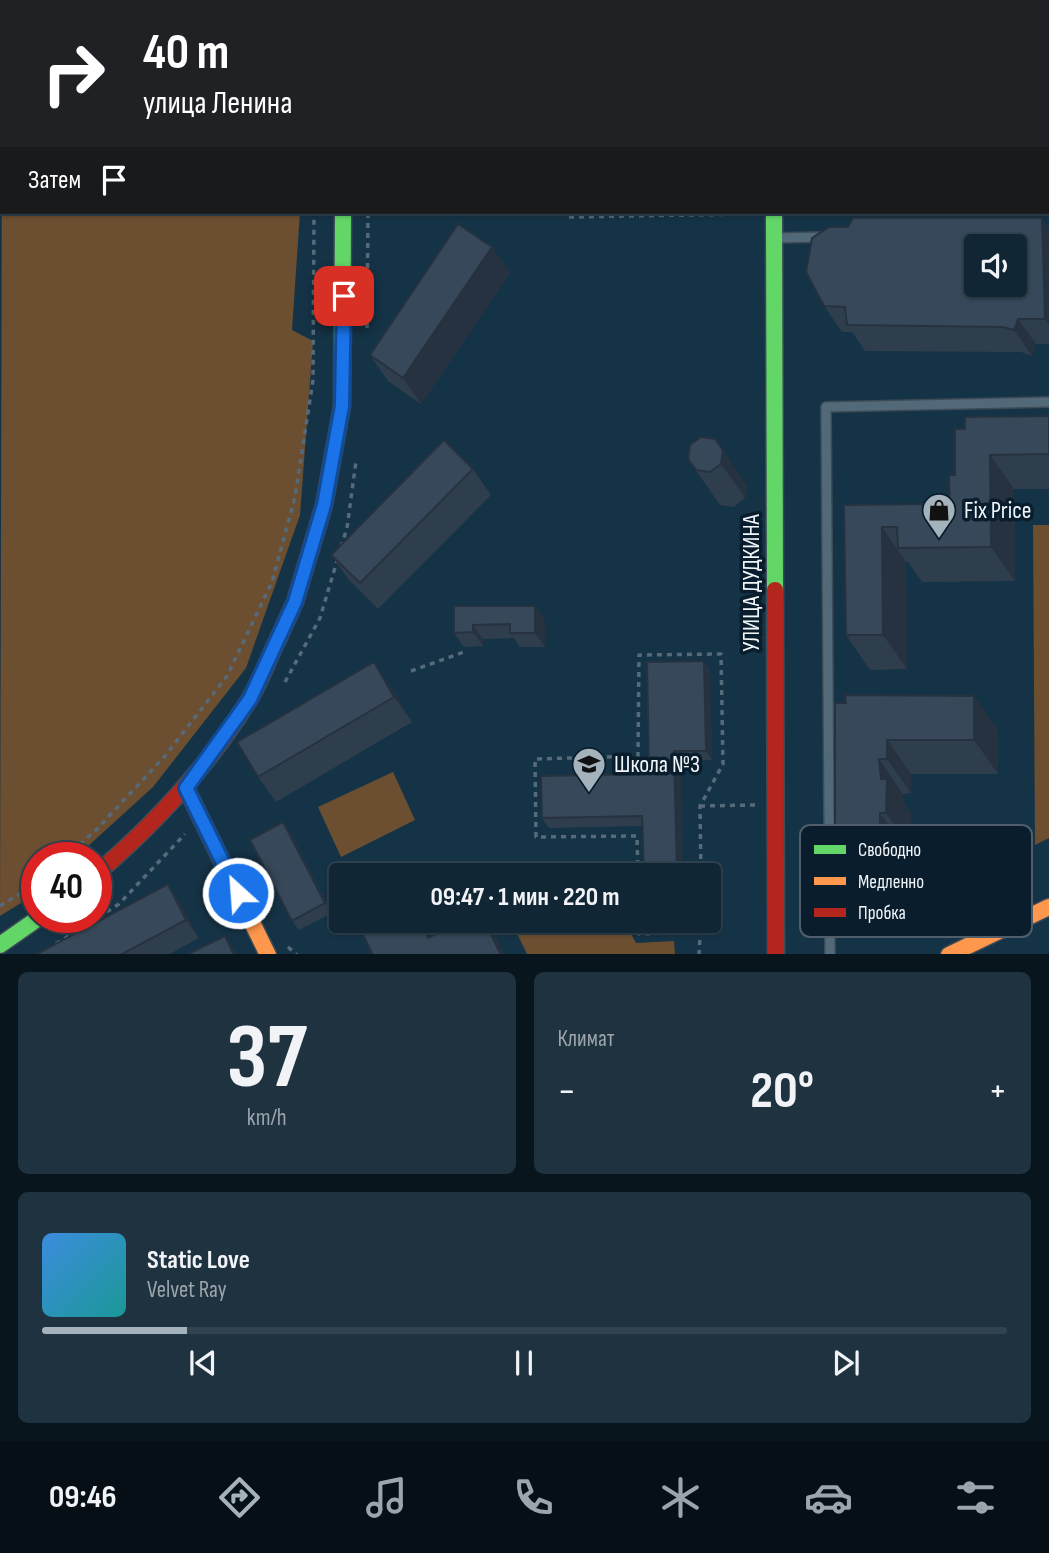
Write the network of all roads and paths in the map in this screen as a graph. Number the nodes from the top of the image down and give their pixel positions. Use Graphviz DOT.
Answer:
graph roads {
  1 [pos="314,214"];
  2 [pos="343,214"];
  3 [pos="753,214"];
  4 [pos="774,214"];
  5 [pos="569,217"];
  6 [pos="829,236"];
  7 [pos="775,237"];
  8 [pos="1049,402"];
  9 [pos="464,652"];
  10 [pos="411,671"];
  11 [pos="186,788"];
  12 [pos="760,804"];
  13 [pos="700,806"];
  14 [pos="829,825"];
  15 [pos="83,842"];
  16 [pos="112,861"];
  17 [pos="638,863"];
  18 [pos="701,863"];
  19 [pos="21,893"];
  20 [pos="0,906"];
  21 [pos="1049,906"];
  22 [pos="1032,914"];
  23 [pos="21,930"];
  24 [pos="639,933"];
  25 [pos="670,933"];
  26 [pos="702,933"];
  27 [pos="984,937"];
  28 [pos="0,945"];
  29 [pos="268,954"];
  30 [pos="699,954"];
  31 [pos="776,954"];
  32 [pos="949,954"];
  1 -- 15 [label="path"];
  2 -- 11 [label="street"];
  3 -- 5 [label="path"];
  4 -- 7 [label="street, УЛИЦА ДУДКИНА"];
  6 -- 7 [label="lane"];
  7 -- 31 [label="street, УЛИЦА ДУДКИНА"];
  8 -- 14 [label="lane"];
  9 -- 10 [label="path"];
  11 -- 16 [label="street"];
  11 -- 29 [label="street"];
  12 -- 13 [label="path"];
  13 -- 17 [label="path"];
  13 -- 18 [label="path"];
  19 -- 20 [label="path"];
  21 -- 22 [label="street"];
  23 -- 28 [label="street"];
  24 -- 25 [label="path"];
  26 -- 30 [label="path"];
  27 -- 32 [label="street"];
}
